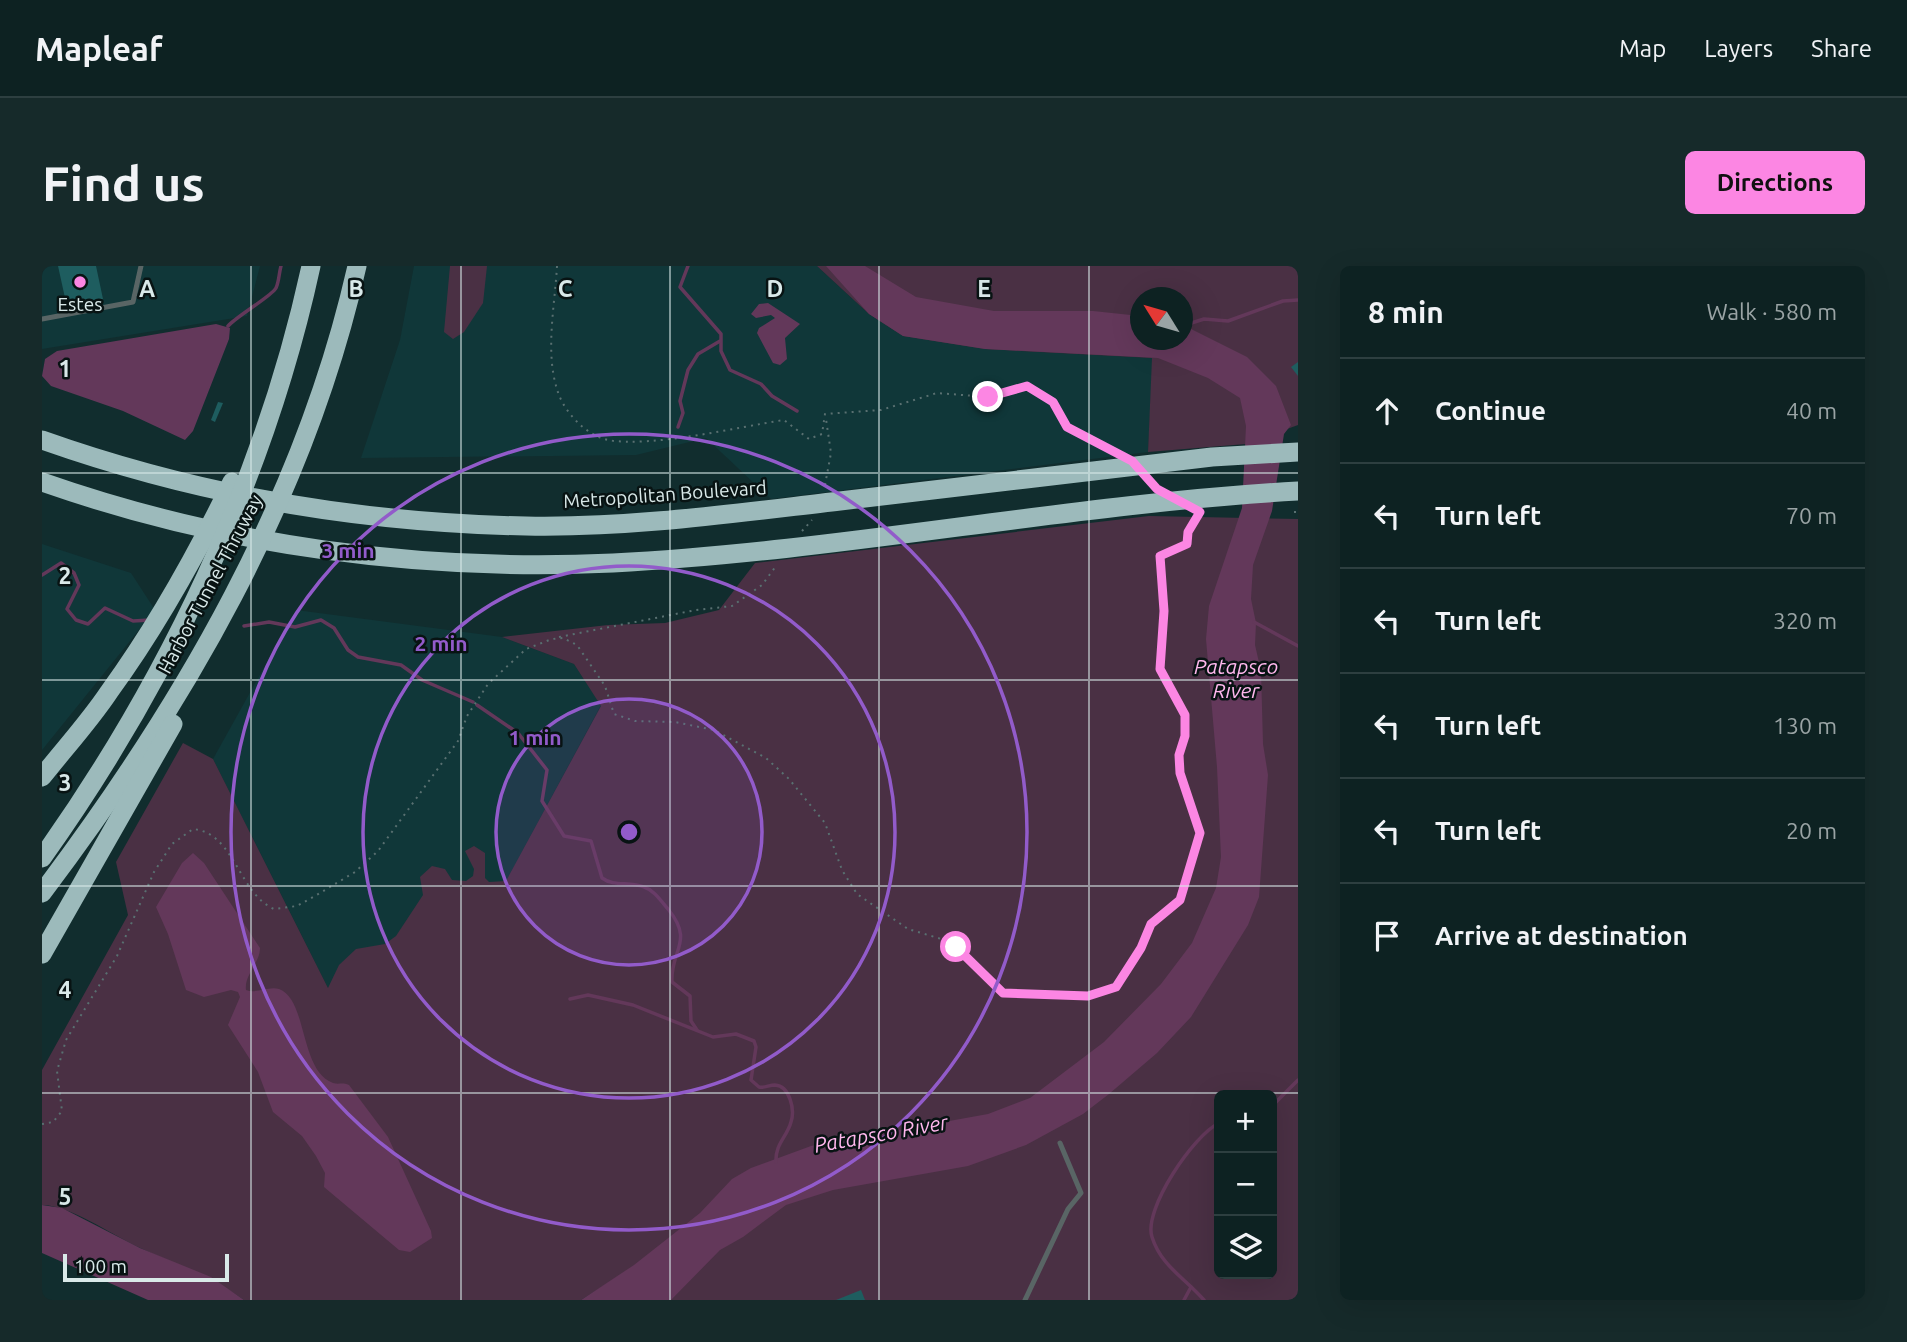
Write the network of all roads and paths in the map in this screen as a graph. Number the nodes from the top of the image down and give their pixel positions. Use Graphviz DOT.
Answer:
graph roads {
  1 [pos="141,266"];
  2 [pos="311,266"];
  3 [pos="357,266"];
  4 [pos="557,266"];
  5 [pos="304,299"];
  6 [pos="42,319"];
  7 [pos="42,440"];
  8 [pos="1298,452"];
  9 [pos="1123,456"];
  10 [pos="1140,470"];
  11 [pos="42,482"];
  12 [pos="1157,489"];
  13 [pos="1298,491"];
  14 [pos="1200,512"];
  15 [pos="202,653"];
  16 [pos="42,777"];
  17 [pos="42,858"];
  18 [pos="42,892"];
  19 [pos="42,954"];
  20 [pos="42,1124"];
  21 [pos="1060,1143"];
  22 [pos="1025,1300"];
  1 -- 6 [label="lane"];
  2 -- 5 [label="highway, Harbor Tunnel Thruway"];
  3 -- 15 [label="highway, Harbor Tunnel Thruway"];
  4 -- 9 [label="path"];
  5 -- 16 [label="highway"];
  5 -- 17 [label="highway, Harbor Tunnel Thruway"];
  7 -- 8 [label="highway, Metropolitan Boulevard"];
  10 -- 12 [label="path"];
  11 -- 13 [label="highway"];
  14 -- 20 [label="path"];
  15 -- 18 [label="highway, Harbor Tunnel Thruway"];
  15 -- 19 [label="highway"];
  21 -- 22 [label="lane"];
}
